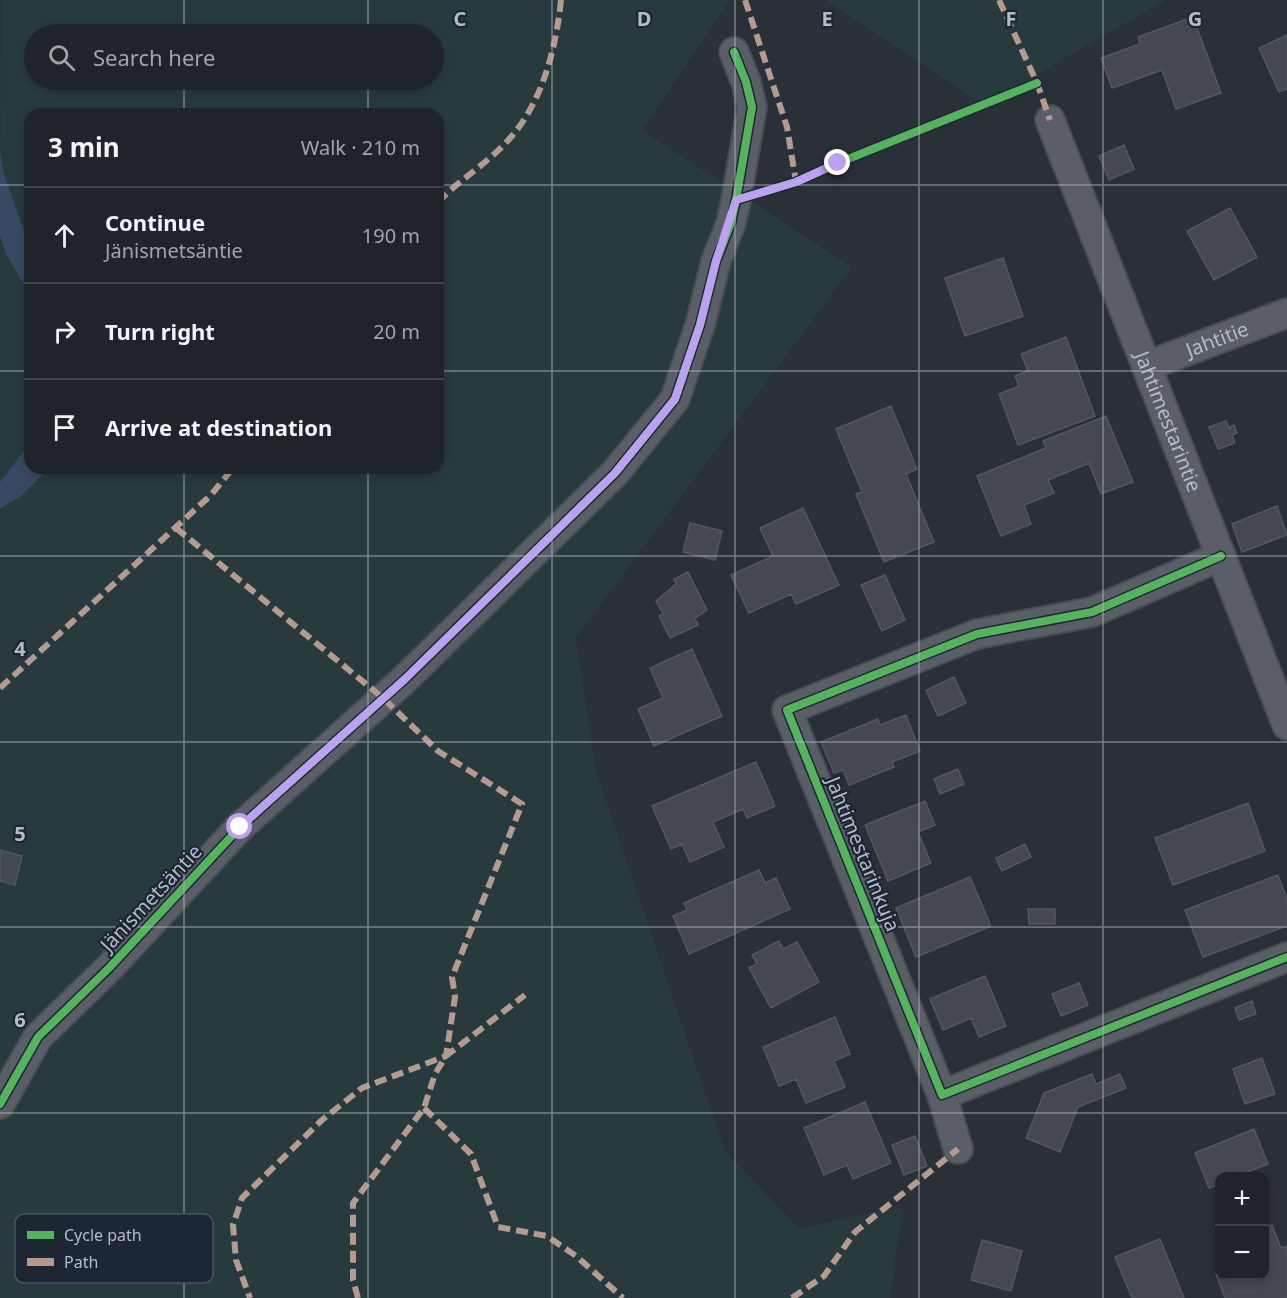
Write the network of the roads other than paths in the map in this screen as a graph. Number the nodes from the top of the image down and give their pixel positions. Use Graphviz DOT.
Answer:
graph roads {
  1 [pos="734,52"];
  2 [pos="1050,120"];
  3 [pos="1287,313"];
  4 [pos="1147,366"];
  5 [pos="1221,556"];
  6 [pos="1287,725"];
  7 [pos="1287,957"];
  8 [pos="942,1095"];
  9 [pos="0,1104"];
  10 [pos="958,1149"];
  1 -- 9 [label="street, Jänismetsäntie"];
  2 -- 4 [label="street, Jahtimestarintie"];
  3 -- 4 [label="street, Jahtitie"];
  4 -- 5 [label="street, Jahtimestarintie"];
  5 -- 6 [label="street, Jahtimestarintie"];
  5 -- 8 [label="street, Jahtimestarinkuja"];
  7 -- 8 [label="street"];
  8 -- 10 [label="street"];
}
